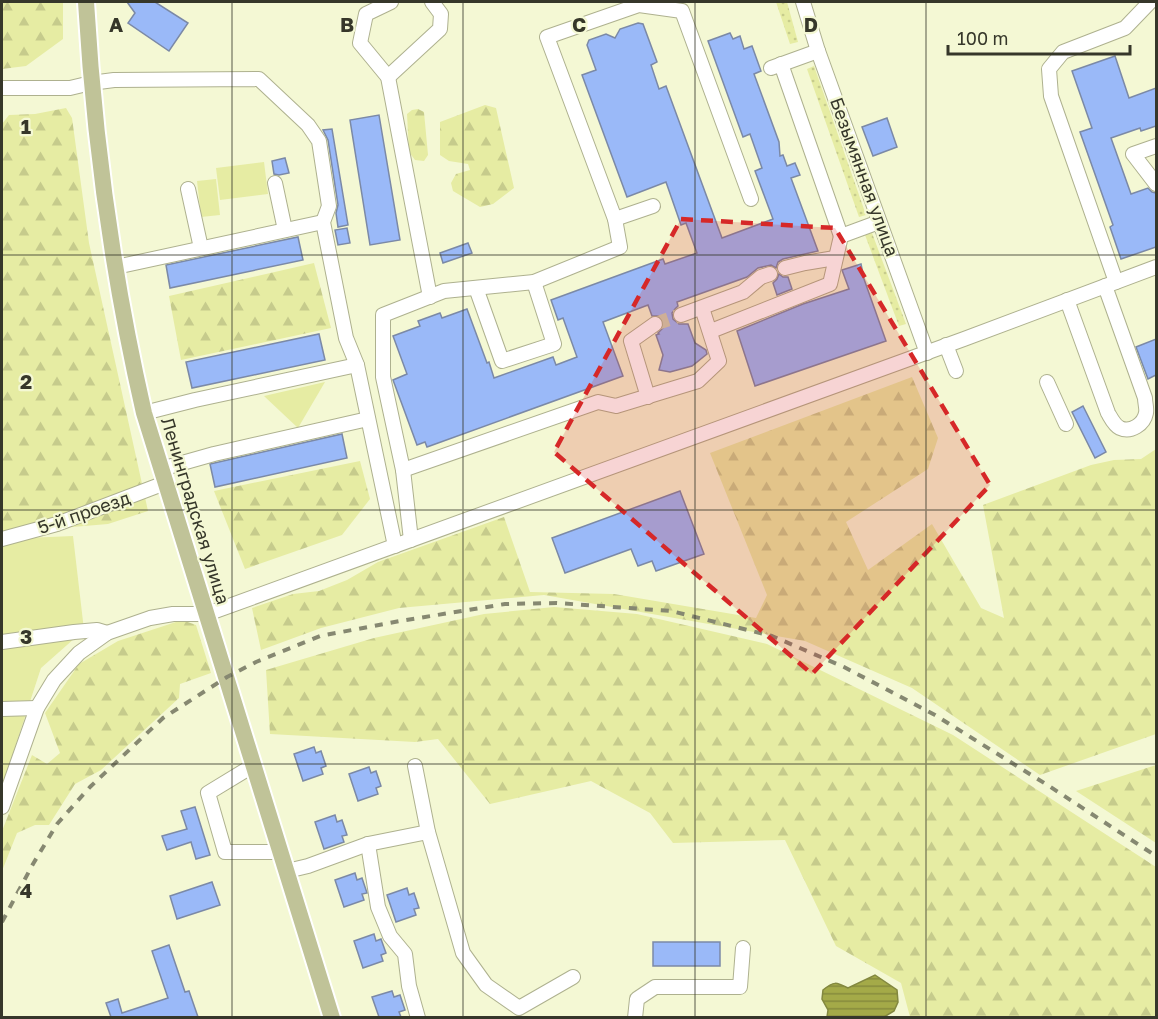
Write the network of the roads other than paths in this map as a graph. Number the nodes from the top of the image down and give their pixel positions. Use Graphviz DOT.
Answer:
graph roads {
  1 [pos="86,2"];
  2 [pos="391,2"];
  3 [pos="432,2"];
  4 [pos="803,2"];
  5 [pos="1149,2"];
  6 [pos="818,51"];
  7 [pos="388,77"];
  8 [pos="91,83"];
  9 [pos="2,88"];
  10 [pos="1156,146"];
  11 [pos="275,183"];
  12 [pos="1156,184"];
  13 [pos="188,189"];
  14 [pos="751,199"];
  15 [pos="653,206"];
  16 [pos="615,219"];
  17 [pos="323,222"];
  18 [pos="879,222"];
  19 [pos="285,230"];
  20 [pos="841,236"];
  21 [pos="201,248"];
  22 [pos="835,258"];
  23 [pos="116,267"];
  24 [pos="1156,267"];
  25 [pos="785,268"];
  26 [pos="770,274"];
  27 [pos="534,282"];
  28 [pos="1111,284"];
  29 [pos="476,288"];
  30 [pos="430,297"];
  31 [pos="1067,300"];
  32 [pos="702,308"];
  33 [pos="681,315"];
  34 [pos="655,324"];
  35 [pos="711,332"];
  36 [pos="946,345"];
  37 [pos="927,352"];
  38 [pos="357,365"];
  39 [pos="956,371"];
  40 [pos="1047,382"];
  41 [pos="1151,396"];
  42 [pos="648,397"];
  43 [pos="144,413"];
  44 [pos="368,419"];
  45 [pos="1066,424"];
  46 [pos="403,470"];
  47 [pos="163,476"];
  48 [pos="2,538"];
  49 [pos="411,540"];
  50 [pos="395,546"];
  51 [pos="207,614"];
  52 [pos="107,633"];
  53 [pos="2,642"];
  54 [pos="37,708"];
  55 [pos="2,709"];
  56 [pos="254,765"];
  57 [pos="415,766"];
  58 [pos="2,807"];
  59 [pos="428,832"];
  60 [pos="368,844"];
  61 [pos="281,852"];
  62 [pos="287,871"];
  63 [pos="743,948"];
  64 [pos="573,977"];
  65 [pos="332,1017"];
  66 [pos="418,1017"];
  67 [pos="635,1017"];
  1 -- 8 [label="main road, Ленинградская улица"];
  2 -- 7 [label="street"];
  3 -- 7 [label="street"];
  4 -- 6 [label="street, Безымянная улица"];
  5 -- 28 [label="street"];
  6 -- 18 [label="street, Безымянная улица"];
  6 -- 20 [label="street"];
  7 -- 30 [label="street"];
  8 -- 9 [label="street"];
  8 -- 17 [label="street"];
  8 -- 23 [label="main road, Ленинградская улица"];
  10 -- 12 [label="street"];
  11 -- 19 [label="street"];
  13 -- 21 [label="street"];
  14 -- 16 [label="street"];
  15 -- 16 [label="street"];
  16 -- 27 [label="street"];
  17 -- 19 [label="street"];
  17 -- 38 [label="street"];
  18 -- 20 [label="street"];
  18 -- 37 [label="street, Безымянная улица"];
  19 -- 21 [label="street"];
  20 -- 22 [label="street"];
  21 -- 23 [label="street"];
  22 -- 25 [label="street"];
  22 -- 35 [label="street"];
  23 -- 43 [label="main road, Ленинградская улица"];
  24 -- 28 [label="street"];
  26 -- 32 [label="street"];
  27 -- 29 [label="street"];
  27 -- 29 [label="street"];
  28 -- 31 [label="street"];
  28 -- 41 [label="street"];
  29 -- 30 [label="street"];
  30 -- 46 [label="street"];
  31 -- 36 [label="street"];
  31 -- 41 [label="street"];
  32 -- 33 [label="street"];
  32 -- 35 [label="street"];
  34 -- 42 [label="street"];
  35 -- 42 [label="street"];
  36 -- 37 [label="street"];
  36 -- 39 [label="street"];
  37 -- 49 [label="street"];
  38 -- 43 [label="street"];
  38 -- 44 [label="street"];
  40 -- 45 [label="street"];
  42 -- 46 [label="street"];
  43 -- 47 [label="main road, Ленинградская улица"];
  44 -- 47 [label="street, 5-й проезд"];
  44 -- 50 [label="street"];
  46 -- 49 [label="street"];
  47 -- 48 [label="street, 5-й проезд"];
  47 -- 51 [label="main road, Ленинградская улица"];
  49 -- 50 [label="street"];
  50 -- 51 [label="street"];
  51 -- 52 [label="street"];
  51 -- 56 [label="main road, Ленинградская улица"];
  52 -- 53 [label="street"];
  52 -- 54 [label="street"];
  54 -- 55 [label="street"];
  54 -- 58 [label="street"];
  56 -- 61 [label="main road, Ленинградская улица"];
  56 -- 61 [label="street"];
  57 -- 59 [label="street"];
  59 -- 60 [label="street"];
  59 -- 64 [label="street"];
  60 -- 62 [label="street"];
  60 -- 66 [label="street"];
  61 -- 62 [label="main road, Ленинградская улица"];
  62 -- 65 [label="main road, Ленинградская улица"];
  63 -- 67 [label="street"];
}
